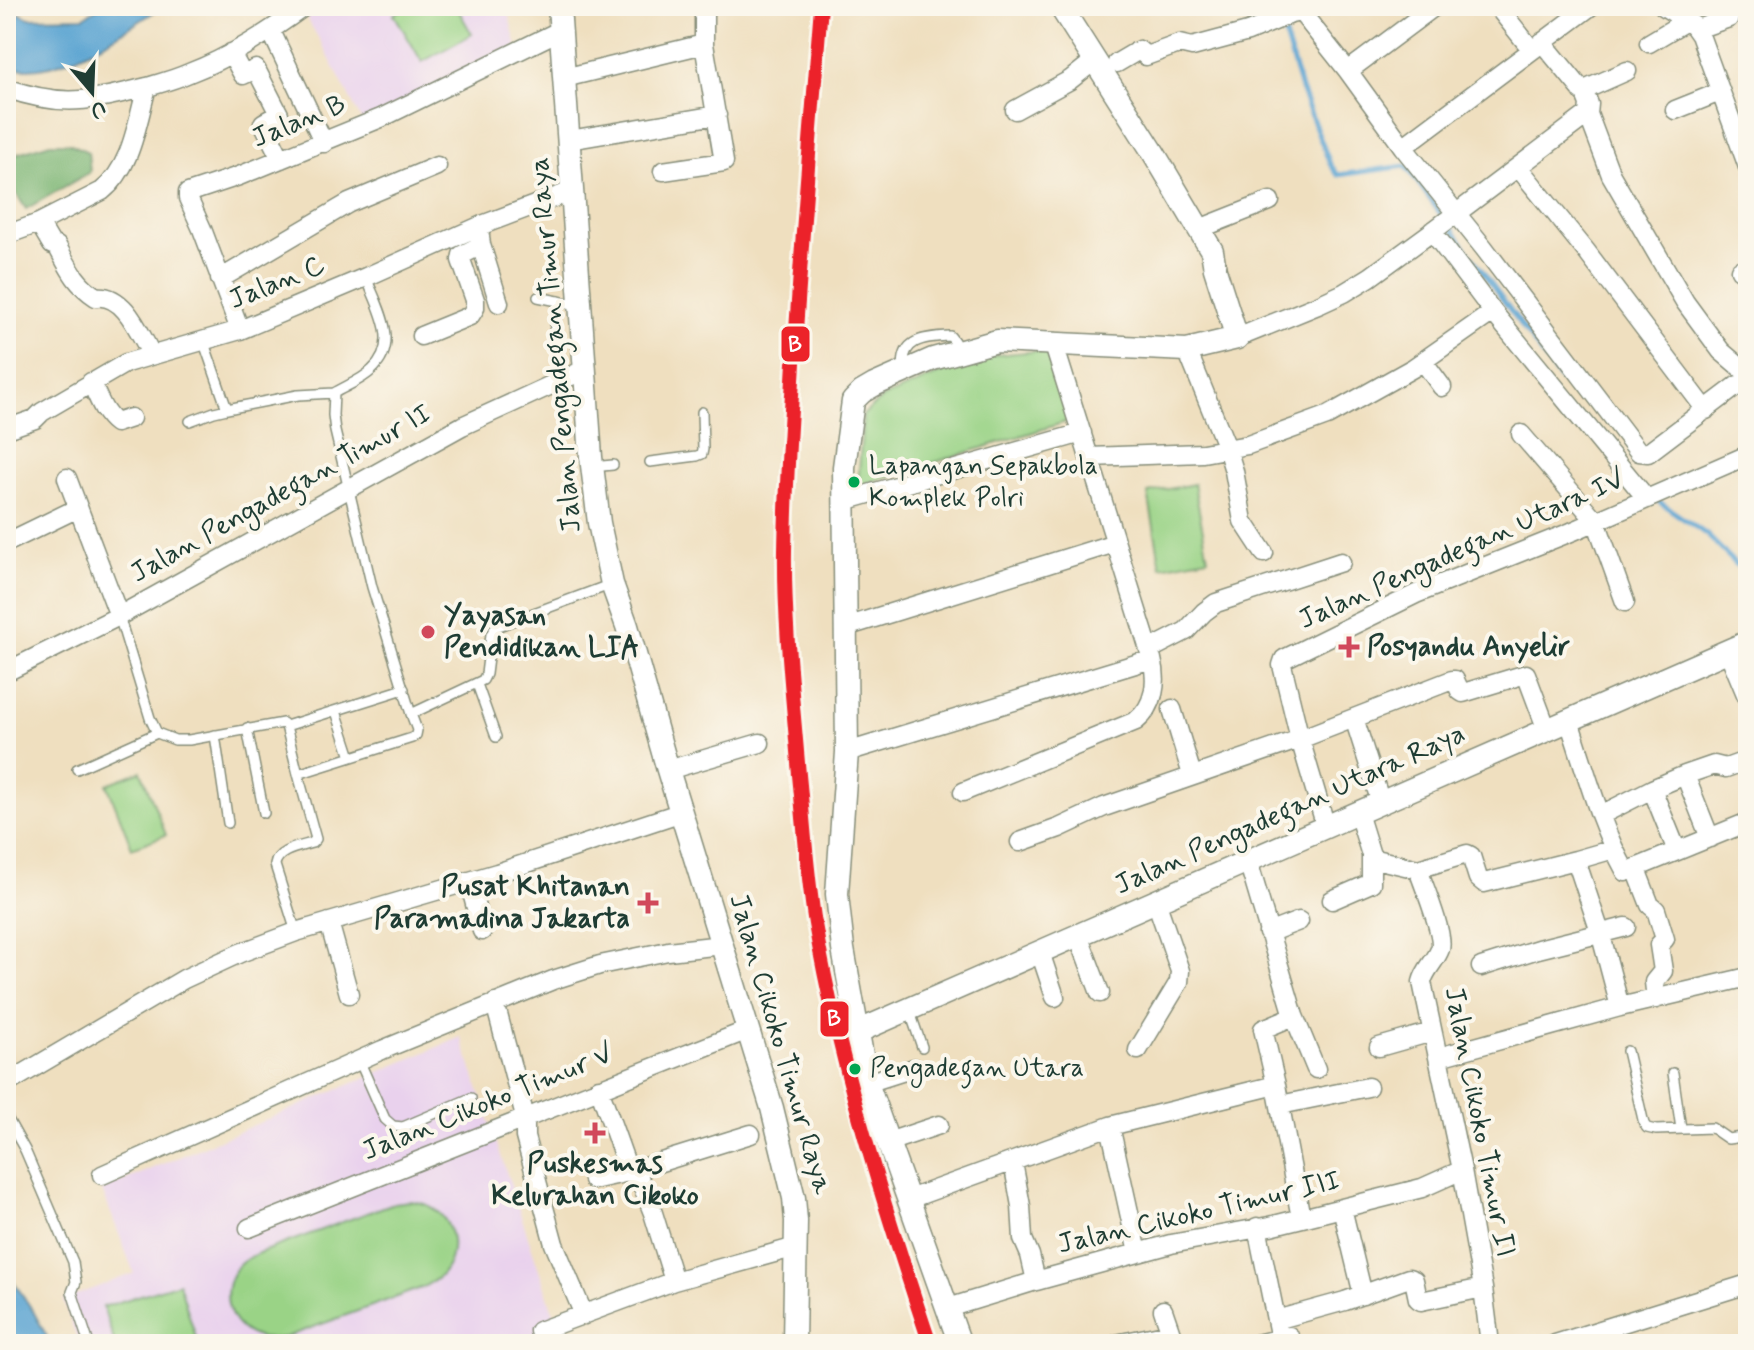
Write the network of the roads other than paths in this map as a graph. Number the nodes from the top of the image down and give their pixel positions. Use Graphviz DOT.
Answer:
graph roads {
  1 [pos="305,6"];
  2 [pos="559,6"];
  3 [pos="704,6"];
  4 [pos="1060,6"];
  5 [pos="1435,6"];
  6 [pos="1497,6"];
  7 [pos="1591,6"];
  8 [pos="1663,6"];
  9 [pos="1295,13"];
  10 [pos="1729,18"];
  11 [pos="1692,25"];
  12 [pos="561,30"];
  13 [pos="271,31"];
  14 [pos="1649,43"];
  15 [pos="704,44"];
  16 [pos="1537,46"];
  17 [pos="231,53"];
  18 [pos="1094,61"];
  19 [pos="1117,63"];
  20 [pos="1348,71"];
  21 [pos="1627,71"];
  22 [pos="564,78"];
  23 [pos="147,87"];
  24 [pos="6,88"];
  25 [pos="1582,91"];
  26 [pos="1720,92"];
  27 [pos="1015,110"];
  28 [pos="1675,110"];
  29 [pos="1588,114"];
  30 [pos="717,115"];
  31 [pos="569,140"];
  32 [pos="324,143"];
  33 [pos="1403,147"];
  34 [pos="281,159"];
  35 [pos="437,166"];
  36 [pos="1518,167"];
  37 [pos="1748,167"];
  38 [pos="663,171"];
  39 [pos="572,191"];
  40 [pos="1270,201"];
  41 [pos="1454,215"];
  42 [pos="39,223"];
  43 [pos="482,225"];
  44 [pos="1199,229"];
  45 [pos="1434,230"];
  46 [pos="6,235"];
  47 [pos="481,245"];
  48 [pos="366,277"];
  49 [pos="220,279"];
  50 [pos="538,297"];
  51 [pos="559,301"];
  52 [pos="499,303"];
  53 [pos="581,306"];
  54 [pos="1493,312"];
  55 [pos="240,330"];
  56 [pos="421,336"];
  57 [pos="1237,338"];
  58 [pos="553,339"];
  59 [pos="203,340"];
  60 [pos="1053,342"];
  61 [pos="1187,350"];
  62 [pos="152,355"];
  63 [pos="1423,361"];
  64 [pos="586,369"];
  65 [pos="1743,380"];
  66 [pos="91,382"];
  67 [pos="1442,387"];
  68 [pos="334,393"];
  69 [pos="227,409"];
  70 [pos="1706,410"];
  71 [pos="702,412"];
  72 [pos="131,418"];
  73 [pos="190,421"];
  74 [pos="6,429"];
  75 [pos="1082,433"];
  76 [pos="1521,434"];
  77 [pos="1227,448"];
  78 [pos="1748,455"];
  79 [pos="1089,457"];
  80 [pos="650,462"];
  81 [pos="67,478"];
  82 [pos="350,488"];
  83 [pos="1653,497"];
  84 [pos="844,501"];
  85 [pos="78,508"];
  86 [pos="1596,521"];
  87 [pos="6,543"];
  88 [pos="1115,543"];
  89 [pos="1264,553"];
  90 [pos="1341,562"];
  91 [pos="612,584"];
  92 [pos="1625,602"];
  93 [pos="119,616"];
  94 [pos="845,641"];
  95 [pos="1738,647"];
  96 [pos="1151,654"];
  97 [pos="6,672"];
  98 [pos="477,684"];
  99 [pos="404,689"];
  100 [pos="1748,699"];
  101 [pos="1172,709"];
  102 [pos="336,711"];
  103 [pos="411,714"];
  104 [pos="1354,718"];
  105 [pos="1569,721"];
  106 [pos="286,726"];
  107 [pos="247,728"];
  108 [pos="1547,730"];
  109 [pos="157,733"];
  110 [pos="215,735"];
  111 [pos="496,737"];
  112 [pos="1300,739"];
  113 [pos="760,743"];
  114 [pos="847,752"];
  115 [pos="351,757"];
  116 [pos="1748,760"];
  117 [pos="77,769"];
  118 [pos="668,770"];
  119 [pos="298,774"];
  120 [pos="1192,775"];
  121 [pos="1685,775"];
  122 [pos="1652,789"];
  123 [pos="963,792"];
  124 [pos="1381,803"];
  125 [pos="682,812"];
  126 [pos="264,813"];
  127 [pos="1358,813"];
  128 [pos="1601,815"];
  129 [pos="1748,822"];
  130 [pos="228,823"];
  131 [pos="1326,827"];
  132 [pos="1710,838"];
  133 [pos="1020,842"];
  134 [pos="1614,849"];
  135 [pos="1677,851"];
  136 [pos="1371,855"];
  137 [pos="1576,860"];
  138 [pos="1248,861"];
  139 [pos="1418,869"];
  140 [pos="1631,871"];
  141 [pos="469,881"];
  142 [pos="1332,900"];
  143 [pos="1156,901"];
  144 [pos="1299,921"];
  145 [pos="329,922"];
  146 [pos="1626,927"];
  147 [pos="482,931"];
  148 [pos="296,932"];
  149 [pos="1600,932"];
  150 [pos="1268,933"];
  151 [pos="1078,935"];
  152 [pos="722,945"];
  153 [pos="1040,952"];
  154 [pos="1481,967"];
  155 [pos="1748,977"];
  156 [pos="1100,993"];
  157 [pos="349,994"];
  158 [pos="1055,997"];
  159 [pos="1656,999"];
  160 [pos="495,1003"];
  161 [pos="1620,1007"];
  162 [pos="909,1009"];
  163 [pos="1294,1016"];
  164 [pos="748,1030"];
  165 [pos="857,1032"];
  166 [pos="1432,1032"];
  167 [pos="922,1047"];
  168 [pos="1379,1047"];
  169 [pos="1138,1050"];
  170 [pos="1627,1051"];
  171 [pos="1439,1057"];
  172 [pos="359,1060"];
  173 [pos="914,1068"];
  174 [pos="1316,1069"];
  175 [pos="1673,1073"];
  176 [pos="867,1083"];
  177 [pos="6,1084"];
  178 [pos="1276,1085"];
  179 [pos="1368,1087"];
  180 [pos="599,1088"];
  181 [pos="471,1098"];
  182 [pos="1280,1105"];
  183 [pos="6,1116"];
  184 [pos="525,1117"];
  185 [pos="939,1125"];
  186 [pos="1110,1126"];
  187 [pos="1681,1129"];
  188 [pos="751,1134"];
  189 [pos="1745,1136"];
  190 [pos="888,1142"];
  191 [pos="1013,1162"];
  192 [pos="1748,1164"];
  193 [pos="1462,1170"];
  194 [pos="632,1171"];
  195 [pos="102,1175"];
  196 [pos="593,1180"];
  197 [pos="909,1199"];
  198 [pos="1342,1208"];
  199 [pos="1301,1218"];
  200 [pos="1257,1227"];
  201 [pos="249,1228"];
  202 [pos="796,1247"];
  203 [pos="1138,1253"];
  204 [pos="674,1281"];
  205 [pos="1036,1281"];
  206 [pos="1748,1284"];
  207 [pos="1483,1288"];
  208 [pos="1363,1295"];
  209 [pos="948,1308"];
  210 [pos="1163,1310"];
  211 [pos="584,1315"];
  212 [pos="1276,1320"];
  213 [pos="541,1338"];
  214 [pos="1172,1338"];
  215 [pos="89,1344"];
  216 [pos="794,1344"];
  217 [pos="960,1344"];
  218 [pos="1116,1344"];
  219 [pos="1257,1344"];
  220 [pos="1490,1344"];
  221 [pos="1555,1344"];
  1 -- 13 [label="street"];
  2 -- 12 [label="street, Jalan Pengadegan Timur Raya"];
  3 -- 15 [label="street"];
  4 -- 18 [label="street"];
  5 -- 20 [label="street"];
  6 -- 16 [label="street"];
  7 -- 16 [label="street"];
  8 -- 11 [label="street"];
  9 -- 19 [label="street"];
  9 -- 20 [label="street"];
  10 -- 11 [label="street"];
  11 -- 14 [label="street"];
  11 -- 26 [label="street"];
  12 -- 22 [label="street, Jalan Pengadegan Timur Raya"];
  12 -- 32 [label="street, Jalan B"];
  13 -- 17 [label="street"];
  13 -- 32 [label="street"];
  15 -- 22 [label="street"];
  15 -- 30 [label="street"];
  16 -- 25 [label="street"];
  16 -- 33 [label="street"];
  17 -- 23 [label="street"];
  17 -- 34 [label="street"];
  18 -- 27 [label="street"];
  18 -- 44 [label="street"];
  20 -- 33 [label="street"];
  21 -- 25 [label="street"];
  22 -- 31 [label="street, Jalan Pengadegan Timur Raya"];
  23 -- 24 [label="street"];
  23 -- 42 [label="street"];
  25 -- 29 [label="street"];
  26 -- 28 [label="street"];
  26 -- 37 [label="street"];
  29 -- 36 [label="street"];
  29 -- 65 [label="street"];
  30 -- 31 [label="street"];
  30 -- 38 [label="street"];
  31 -- 39 [label="street, Jalan Pengadegan Timur Raya"];
  32 -- 34 [label="street, Jalan B"];
  33 -- 41 [label="street"];
  34 -- 49 [label="street, Jalan B"];
  35 -- 49 [label="street"];
  36 -- 41 [label="street"];
  36 -- 70 [label="street"];
  39 -- 43 [label="street, Jalan C"];
  39 -- 53 [label="street, Jalan Pengadegan Timur Raya"];
  40 -- 44 [label="street"];
  41 -- 45 [label="street"];
  41 -- 70 [label="street"];
  42 -- 46 [label="street"];
  42 -- 62 [label="street"];
  43 -- 47 [label="street"];
  43 -- 48 [label="street, Jalan C"];
  44 -- 57 [label="street"];
  45 -- 54 [label="street"];
  45 -- 57 [label="street"];
  47 -- 52 [label="street"];
  47 -- 56 [label="street"];
  48 -- 55 [label="street, Jalan C"];
  48 -- 68 [label="lane"];
  49 -- 55 [label="street, Jalan B"];
  50 -- 51 [label="lane"];
  51 -- 53 [label="lane"];
  51 -- 58 [label="lane"];
  53 -- 64 [label="street, Jalan Pengadegan Timur Raya"];
  54 -- 63 [label="street"];
  54 -- 83 [label="street"];
  55 -- 59 [label="street, Jalan C"];
  57 -- 61 [label="street"];
  59 -- 62 [label="street, Jalan C"];
  59 -- 69 [label="lane"];
  60 -- 61 [label="street"];
  60 -- 75 [label="street"];
  60 -- 84 [label="street"];
  61 -- 77 [label="street"];
  62 -- 66 [label="street, Jalan C"];
  63 -- 67 [label="street"];
  63 -- 77 [label="street"];
  64 -- 82 [label="street, Jalan Pengadegan Timur II"];
  64 -- 91 [label="street, Jalan Pengadegan Timur Raya"];
  65 -- 70 [label="street"];
  66 -- 72 [label="street"];
  66 -- 74 [label="street, Jalan C"];
  68 -- 69 [label="lane"];
  68 -- 82 [label="lane"];
  69 -- 73 [label="lane"];
  71 -- 80 [label="lane"];
  75 -- 79 [label="street"];
  75 -- 84 [label="street"];
  76 -- 86 [label="street"];
  77 -- 79 [label="street"];
  77 -- 89 [label="street"];
  78 -- 83 [label="street, Jalan Pengadegan Utara IV"];
  79 -- 88 [label="street"];
  81 -- 85 [label="street"];
  82 -- 93 [label="street, Jalan Pengadegan Timur II"];
  82 -- 99 [label="lane"];
  83 -- 86 [label="street, Jalan Pengadegan Utara IV"];
  84 -- 94 [label="street"];
  85 -- 87 [label="street"];
  85 -- 93 [label="street"];
  86 -- 92 [label="street"];
  86 -- 112 [label="street, Jalan Pengadegan Utara IV"];
  88 -- 94 [label="street"];
  88 -- 96 [label="street"];
  90 -- 96 [label="street"];
  91 -- 98 [label="lane"];
  91 -- 118 [label="street, Jalan Pengadegan Timur Raya"];
  93 -- 97 [label="street, Jalan Pengadegan Timur II"];
  93 -- 109 [label="lane"];
  94 -- 114 [label="street"];
  95 -- 100 [label="street"];
  95 -- 105 [label="street, Jalan Pengadegan Utara Raya"];
  96 -- 114 [label="street"];
  96 -- 123 [label="street"];
  98 -- 103 [label="lane"];
  98 -- 111 [label="lane"];
  99 -- 102 [label="lane"];
  99 -- 103 [label="lane"];
  101 -- 120 [label="street"];
  102 -- 106 [label="lane"];
  102 -- 115 [label="lane"];
  103 -- 115 [label="lane"];
  104 -- 108 [label="street"];
  104 -- 112 [label="street"];
  104 -- 124 [label="street"];
  105 -- 108 [label="street, Jalan Pengadegan Utara Raya"];
  105 -- 128 [label="street"];
  106 -- 107 [label="lane"];
  106 -- 119 [label="lane"];
  107 -- 110 [label="lane"];
  107 -- 126 [label="lane"];
  108 -- 124 [label="street, Jalan Pengadegan Utara Raya"];
  109 -- 110 [label="lane"];
  109 -- 117 [label="lane"];
  110 -- 130 [label="lane"];
  112 -- 120 [label="street"];
  112 -- 131 [label="street, Jalan Pengadegan Utara IV"];
  113 -- 118 [label="street"];
  114 -- 165 [label="street"];
  115 -- 119 [label="lane"];
  116 -- 121 [label="street"];
  118 -- 125 [label="street, Jalan Pengadegan Timur Raya"];
  119 -- 148 [label="lane"];
  120 -- 133 [label="street"];
  121 -- 122 [label="street"];
  121 -- 132 [label="street"];
  122 -- 128 [label="street"];
  122 -- 135 [label="street"];
  124 -- 127 [label="street, Jalan Pengadegan Utara Raya"];
  125 -- 141 [label="street"];
  125 -- 152 [label="street, Jalan Cikoko Timur Raya"];
  127 -- 131 [label="street, Jalan Pengadegan Utara Raya"];
  127 -- 136 [label="street"];
  128 -- 134 [label="street"];
  129 -- 132 [label="street"];
  131 -- 138 [label="street, Jalan Pengadegan Utara Raya"];
  132 -- 135 [label="street"];
  134 -- 137 [label="street"];
  134 -- 140 [label="street"];
  135 -- 140 [label="street"];
  136 -- 139 [label="street"];
  136 -- 142 [label="street"];
  137 -- 139 [label="street"];
  137 -- 149 [label="street"];
  138 -- 143 [label="street, Jalan Pengadegan Utara Raya"];
  138 -- 150 [label="street"];
  139 -- 166 [label="street, Jalan Cikoko Timur II"];
  140 -- 159 [label="street"];
  141 -- 145 [label="street"];
  141 -- 147 [label="street"];
  143 -- 151 [label="street, Jalan Pengadegan Utara Raya"];
  143 -- 169 [label="street"];
  144 -- 150 [label="street"];
  145 -- 148 [label="street"];
  145 -- 157 [label="street"];
  146 -- 149 [label="street"];
  148 -- 177 [label="street"];
  149 -- 154 [label="street"];
  149 -- 161 [label="street"];
  150 -- 163 [label="street"];
  151 -- 153 [label="street, Jalan Pengadegan Utara Raya"];
  151 -- 156 [label="street"];
  152 -- 160 [label="street"];
  152 -- 164 [label="street, Jalan Cikoko Timur Raya"];
  153 -- 158 [label="street"];
  153 -- 162 [label="street, Jalan Pengadegan Utara Raya"];
  155 -- 159 [label="street"];
  159 -- 161 [label="street"];
  160 -- 172 [label="street"];
  160 -- 184 [label="street"];
  161 -- 171 [label="street"];
  162 -- 165 [label="street, Jalan Pengadegan Utara Raya"];
  162 -- 167 [label="lane"];
  163 -- 174 [label="street"];
  163 -- 178 [label="street"];
  164 -- 180 [label="street, Jalan Cikoko Timur V"];
  164 -- 202 [label="street, Jalan Cikoko Timur Raya"];
  165 -- 176 [label="street"];
  166 -- 168 [label="street"];
  166 -- 171 [label="street, Jalan Cikoko Timur II"];
  170 -- 187 [label="lane"];
  171 -- 193 [label="street, Jalan Cikoko Timur II"];
  172 -- 181 [label="lane"];
  172 -- 195 [label="street"];
  173 -- 176 [label="street"];
  175 -- 187 [label="lane"];
  176 -- 190 [label="street"];
  178 -- 182 [label="street"];
  178 -- 186 [label="street"];
  179 -- 182 [label="street"];
  180 -- 184 [label="street, Jalan Cikoko Timur V"];
  180 -- 194 [label="street"];
  182 -- 199 [label="street"];
  183 -- 215 [label="lane"];
  184 -- 201 [label="street, Jalan Cikoko Timur V"];
  184 -- 211 [label="street"];
  185 -- 190 [label="street"];
  186 -- 191 [label="street"];
  186 -- 203 [label="street"];
  187 -- 189 [label="lane"];
  188 -- 194 [label="street"];
  189 -- 192 [label="lane"];
  190 -- 197 [label="street"];
  191 -- 197 [label="street"];
  191 -- 205 [label="street"];
  193 -- 198 [label="street, Jalan Cikoko Timur III"];
  193 -- 207 [label="street, Jalan Cikoko Timur II"];
  194 -- 196 [label="street"];
  194 -- 204 [label="street"];
  197 -- 209 [label="street"];
  198 -- 199 [label="street, Jalan Cikoko Timur III"];
  198 -- 208 [label="street"];
  199 -- 200 [label="street, Jalan Cikoko Timur III"];
  200 -- 203 [label="street, Jalan Cikoko Timur III"];
  200 -- 212 [label="street"];
  202 -- 204 [label="street"];
  202 -- 216 [label="street, Jalan Cikoko Timur Raya"];
  203 -- 205 [label="street, Jalan Cikoko Timur III"];
  204 -- 211 [label="street"];
  205 -- 209 [label="street, Jalan Cikoko Timur III"];
  206 -- 221 [label="street"];
  207 -- 208 [label="street"];
  207 -- 220 [label="street, Jalan Cikoko Timur II"];
  208 -- 212 [label="street"];
  209 -- 217 [label="street"];
  210 -- 214 [label="street"];
  211 -- 213 [label="street"];
  212 -- 219 [label="street"];
  214 -- 218 [label="street"];
}
